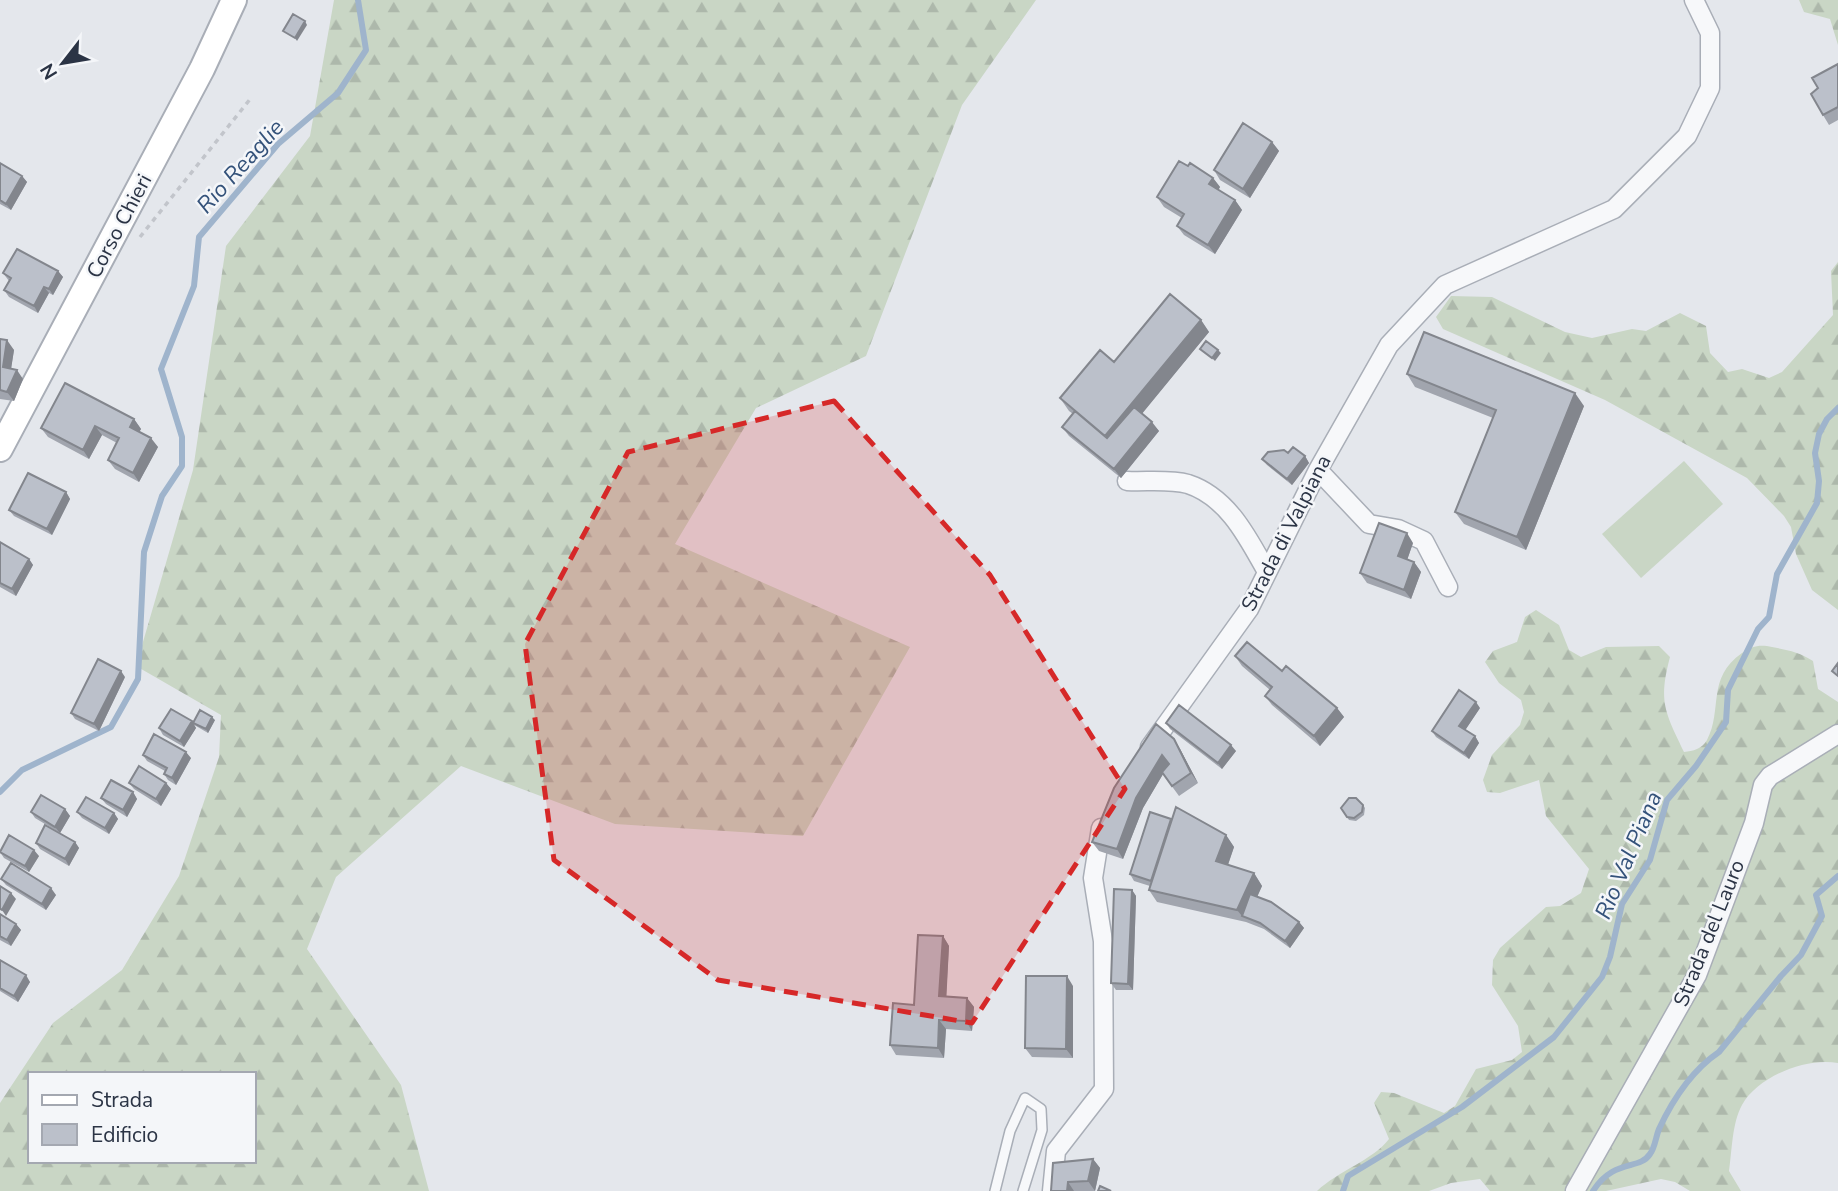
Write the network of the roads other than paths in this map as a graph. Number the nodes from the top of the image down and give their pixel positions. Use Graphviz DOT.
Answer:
graph roads {
  1 [pos="233,0"];
  2 [pos="1694,0"];
  3 [pos="7,418"];
  4 [pos="0,449"];
  5 [pos="1318,470"];
  6 [pos="1128,481"];
  7 [pos="1267,572"];
  8 [pos="1448,587"];
  9 [pos="1838,734"];
  10 [pos="1142,758"];
  11 [pos="1108,813"];
  12 [pos="995,1191"];
  13 [pos="1023,1191"];
  14 [pos="1052,1191"];
  15 [pos="1575,1191"];
  1 -- 3 [label="main road, Corso Chieri"];
  2 -- 5 [label="street, Strada di Valpiana"];
  3 -- 4 [label="main road, Corso Chieri"];
  5 -- 7 [label="street, Strada di Valpiana"];
  5 -- 8 [label="street"];
  6 -- 7 [label="street"];
  7 -- 10 [label="street, Strada di Valpiana"];
  9 -- 15 [label="street, Strada del Lauro"];
  11 -- 14 [label="street"];
  12 -- 13 [label="lane"];
}
